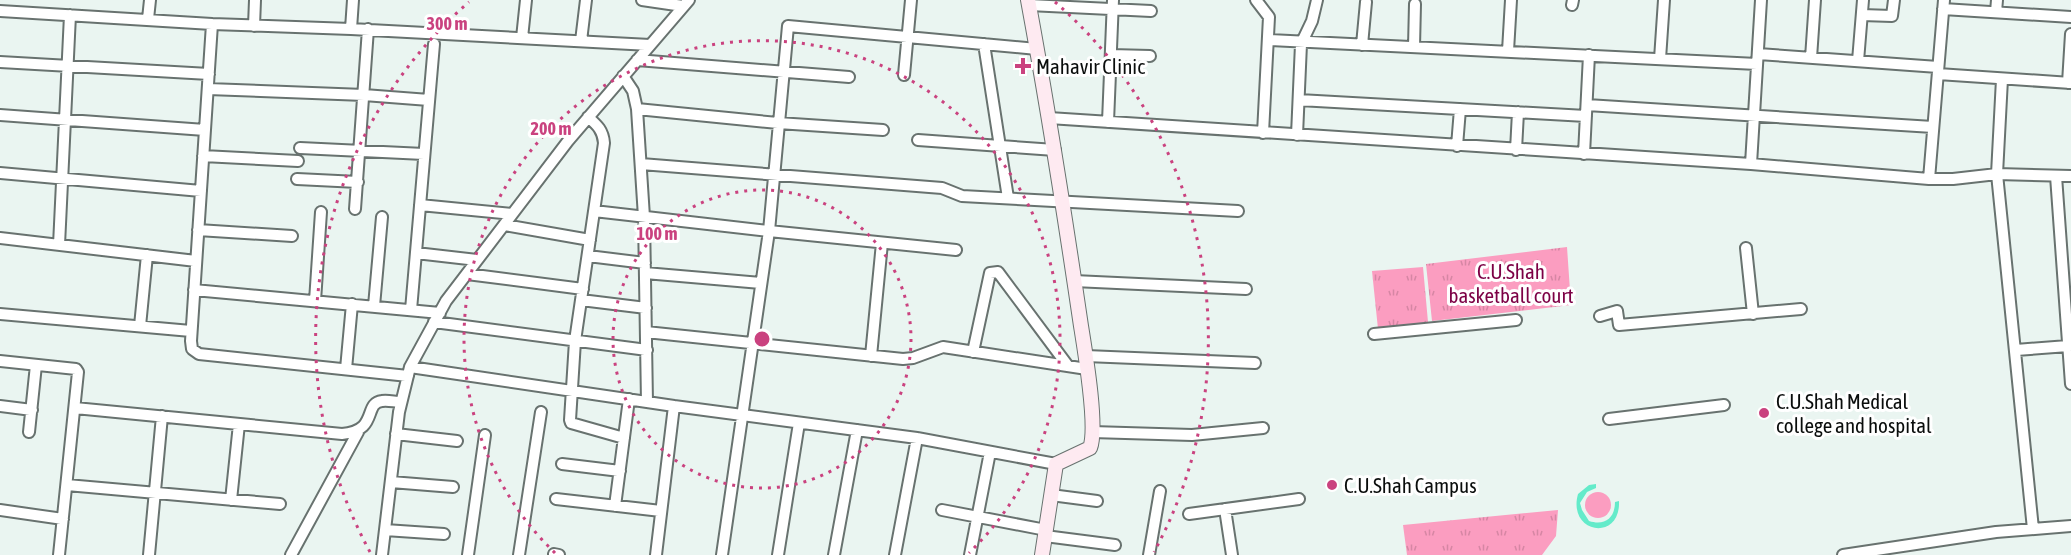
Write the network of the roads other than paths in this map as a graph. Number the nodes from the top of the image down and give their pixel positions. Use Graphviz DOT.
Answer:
graph roads {
  1 [pos="150,0"];
  2 [pos="255,0"];
  3 [pos="352,0"];
  4 [pos="526,0"];
  5 [pos="586,0"];
  6 [pos="642,0"];
  7 [pos="911,0"];
  8 [pos="1256,0"];
  9 [pos="1317,0"];
  10 [pos="1511,0"];
  11 [pos="1664,0"];
  12 [pos="1761,0"];
  13 [pos="1815,0"];
  14 [pos="1863,0"];
  15 [pos="1894,0"];
  16 [pos="1997,0"];
  17 [pos="1028,2"];
  18 [pos="1365,2"];
  19 [pos="686,3"];
  20 [pos="1415,4"];
  21 [pos="1944,4"];
  22 [pos="1113,5"];
  23 [pos="0,11"];
  24 [pos="1151,11"];
  25 [pos="1996,12"];
  26 [pos="70,15"];
  27 [pos="1862,15"];
  28 [pos="2071,17"];
  29 [pos="148,20"];
  30 [pos="212,24"];
  31 [pos="254,26"];
  32 [pos="351,29"];
  33 [pos="368,30"];
  34 [pos="2071,34"];
  35 [pos="907,36"];
  36 [pos="522,38"];
  37 [pos="1268,40"];
  38 [pos="581,41"];
  39 [pos="1302,42"];
  40 [pos="434,44"];
  41 [pos="984,44"];
  42 [pos="650,45"];
  43 [pos="1362,45"];
  44 [pos="1414,47"];
  45 [pos="1036,49"];
  46 [pos="1508,51"];
  47 [pos="1111,55"];
  48 [pos="1589,55"];
  49 [pos="1150,56"];
  50 [pos="1811,58"];
  51 [pos="1660,59"];
  52 [pos="1758,59"];
  53 [pos="637,60"];
  54 [pos="1858,61"];
  55 [pos="0,62"];
  56 [pos="67,66"];
  57 [pos="1938,71"];
  58 [pos="783,72"];
  59 [pos="209,75"];
  60 [pos="904,75"];
  61 [pos="623,76"];
  62 [pos="849,77"];
  63 [pos="2002,79"];
  64 [pos="2069,83"];
  65 [pos="208,89"];
  66 [pos="364,95"];
  67 [pos="429,100"];
  68 [pos="1299,100"];
  69 [pos="637,109"];
  70 [pos="1460,109"];
  71 [pos="1587,111"];
  72 [pos="1518,112"];
  73 [pos="0,116"];
  74 [pos="1754,116"];
  75 [pos="588,117"];
  76 [pos="1049,118"];
  77 [pos="65,121"];
  78 [pos="1108,122"];
  79 [pos="778,123"];
  80 [pos="1934,127"];
  81 [pos="205,130"];
  82 [pos="883,130"];
  83 [pos="1263,133"];
  84 [pos="1297,135"];
  85 [pos="918,140"];
  86 [pos="1000,146"];
  87 [pos="1457,146"];
  88 [pos="300,148"];
  89 [pos="361,150"];
  90 [pos="1055,150"];
  91 [pos="1516,150"];
  92 [pos="424,154"];
  93 [pos="1584,154"];
  94 [pos="203,156"];
  95 [pos="298,161"];
  96 [pos="641,164"];
  97 [pos="1751,164"];
  98 [pos="0,173"];
  99 [pos="1997,174"];
  100 [pos="774,176"];
  101 [pos="2056,176"];
  102 [pos="2071,176"];
  103 [pos="297,179"];
  104 [pos="1929,179"];
  105 [pos="63,180"];
  106 [pos="358,182"];
  107 [pos="201,191"];
  108 [pos="1008,198"];
  109 [pos="1063,201"];
  110 [pos="420,205"];
  111 [pos="355,209"];
  112 [pos="594,210"];
  113 [pos="1238,211"];
  114 [pos="321,212"];
  115 [pos="512,214"];
  116 [pos="382,217"];
  117 [pos="644,217"];
  118 [pos="504,225"];
  119 [pos="198,230"];
  120 [pos="769,231"];
  121 [pos="292,236"];
  122 [pos="0,238"];
  123 [pos="590,240"];
  124 [pos="882,243"];
  125 [pos="58,245"];
  126 [pos="1746,248"];
  127 [pos="956,250"];
  128 [pos="416,253"];
  129 [pos="147,255"];
  130 [pos="588,255"];
  131 [pos="477,260"];
  132 [pos="196,261"];
  133 [pos="645,268"];
  134 [pos="467,274"];
  135 [pos="1074,281"];
  136 [pos="761,283"];
  137 [pos="1246,289"];
  138 [pos="194,290"];
  139 [pos="582,295"];
  140 [pos="315,301"];
  141 [pos="351,304"];
  142 [pos="374,306"];
  143 [pos="646,308"];
  144 [pos="1801,309"];
  145 [pos="411,310"];
  146 [pos="0,314"];
  147 [pos="1753,314"];
  148 [pos="1600,316"];
  149 [pos="437,317"];
  150 [pos="1516,320"];
  151 [pos="140,326"];
  152 [pos="191,331"];
  153 [pos="646,332"];
  154 [pos="1374,334"];
  155 [pos="575,341"];
  156 [pos="753,343"];
  157 [pos="646,350"];
  158 [pos="2016,350"];
  159 [pos="973,352"];
  160 [pos="2069,352"];
  161 [pos="871,356"];
  162 [pos="0,362"];
  163 [pos="1086,363"];
  164 [pos="1255,363"];
  165 [pos="36,365"];
  166 [pos="1068,366"];
  167 [pos="345,369"];
  168 [pos="409,371"];
  169 [pos="2071,384"];
  170 [pos="571,390"];
  171 [pos="629,399"];
  172 [pos="401,402"];
  173 [pos="647,402"];
  174 [pos="1724,405"];
  175 [pos="0,406"];
  176 [pos="674,406"];
  177 [pos="75,408"];
  178 [pos="32,410"];
  179 [pos="541,412"];
  180 [pos="743,415"];
  181 [pos="162,416"];
  182 [pos="1609,419"];
  183 [pos="799,423"];
  184 [pos="240,424"];
  185 [pos="1263,428"];
  186 [pos="856,430"];
  187 [pos="29,432"];
  188 [pos="358,432"];
  189 [pos="1092,432"];
  190 [pos="396,434"];
  191 [pos="485,435"];
  192 [pos="624,438"];
  193 [pos="917,438"];
  194 [pos="458,441"];
  195 [pos="990,452"];
  196 [pos="562,464"];
  197 [pos="1056,464"];
  198 [pos="620,471"];
  199 [pos="391,482"];
  200 [pos="67,485"];
  201 [pos="453,487"];
  202 [pos="1160,490"];
  203 [pos="154,493"];
  204 [pos="1051,495"];
  205 [pos="556,499"];
  206 [pos="1299,499"];
  207 [pos="231,500"];
  208 [pos="1097,501"];
  209 [pos="280,504"];
  210 [pos="615,506"];
  211 [pos="1225,509"];
  212 [pos="0,510"];
  213 [pos="942,510"];
  214 [pos="661,511"];
  215 [pos="1188,514"];
  216 [pos="977,517"];
  217 [pos="63,519"];
  218 [pos="2071,526"];
  219 [pos="2033,529"];
  220 [pos="385,530"];
  221 [pos="1045,533"];
  222 [pos="444,534"];
  223 [pos="1115,545"];
  224 [pos="554,554"];
  225 [pos="59,555"];
  226 [pos="149,555"];
  227 [pos="291,555"];
  228 [pos="382,555"];
  229 [pos="468,555"];
  230 [pos="519,555"];
  231 [pos="559,555"];
  232 [pos="656,555"];
  233 [pos="722,555"];
  234 [pos="778,555"];
  235 [pos="834,555"];
  236 [pos="895,555"];
  237 [pos="970,555"];
  238 [pos="1042,555"];
  239 [pos="1149,555"];
  240 [pos="1232,555"];
  241 [pos="1843,555"];
  1 -- 29 [label="street"];
  2 -- 31 [label="street"];
  3 -- 32 [label="street"];
  4 -- 36 [label="street"];
  5 -- 38 [label="street"];
  6 -- 19 [label="street"];
  7 -- 35 [label="street"];
  8 -- 37 [label="street"];
  9 -- 39 [label="street"];
  10 -- 46 [label="street"];
  11 -- 51 [label="street"];
  12 -- 52 [label="street"];
  13 -- 50 [label="street"];
  14 -- 27 [label="street"];
  15 -- 27 [label="street"];
  16 -- 25 [label="street"];
  17 -- 22 [label="street"];
  17 -- 45 [label="street"];
  18 -- 43 [label="street"];
  19 -- 42 [label="street"];
  20 -- 44 [label="street"];
  21 -- 25 [label="street"];
  21 -- 57 [label="street"];
  22 -- 24 [label="street"];
  22 -- 47 [label="street"];
  23 -- 26 [label="street"];
  25 -- 28 [label="street"];
  26 -- 29 [label="street"];
  26 -- 56 [label="street"];
  27 -- 54 [label="street"];
  29 -- 30 [label="street"];
  30 -- 31 [label="street"];
  30 -- 59 [label="street"];
  31 -- 32 [label="street"];
  32 -- 33 [label="street"];
  33 -- 36 [label="street"];
  33 -- 66 [label="street"];
  34 -- 64 [label="street"];
  35 -- 41 [label="street"];
  35 -- 58 [label="street"];
  35 -- 60 [label="street"];
  36 -- 38 [label="street"];
  37 -- 39 [label="street"];
  37 -- 83 [label="street"];
  38 -- 42 [label="street"];
  39 -- 43 [label="street"];
  39 -- 68 [label="street"];
  40 -- 67 [label="street"];
  41 -- 45 [label="street"];
  41 -- 86 [label="street"];
  42 -- 53 [label="street"];
  43 -- 44 [label="street"];
  44 -- 46 [label="street"];
  45 -- 76 [label="street"];
  46 -- 48 [label="street"];
  47 -- 49 [label="street"];
  47 -- 78 [label="street"];
  48 -- 51 [label="street"];
  48 -- 71 [label="street"];
  50 -- 52 [label="street"];
  50 -- 54 [label="street"];
  51 -- 52 [label="street"];
  52 -- 74 [label="street"];
  53 -- 58 [label="street"];
  53 -- 61 [label="street"];
  54 -- 57 [label="street"];
  55 -- 56 [label="street"];
  56 -- 59 [label="street"];
  56 -- 77 [label="street"];
  57 -- 63 [label="street"];
  57 -- 80 [label="street"];
  58 -- 62 [label="street"];
  58 -- 79 [label="street"];
  59 -- 65 [label="street"];
  61 -- 69 [label="street"];
  61 -- 75 [label="street"];
  63 -- 64 [label="street"];
  63 -- 99 [label="street"];
  65 -- 66 [label="street"];
  65 -- 81 [label="street"];
  66 -- 67 [label="street"];
  66 -- 89 [label="street"];
  67 -- 92 [label="street"];
  68 -- 70 [label="street"];
  68 -- 84 [label="street"];
  69 -- 79 [label="street"];
  69 -- 96 [label="street"];
  70 -- 72 [label="street"];
  70 -- 87 [label="street"];
  71 -- 72 [label="street"];
  71 -- 74 [label="street"];
  71 -- 93 [label="street"];
  72 -- 91 [label="street"];
  73 -- 77 [label="street"];
  74 -- 80 [label="street"];
  74 -- 97 [label="street"];
  75 -- 112 [label="street"];
  75 -- 115 [label="street"];
  76 -- 78 [label="street"];
  76 -- 90 [label="street"];
  77 -- 81 [label="street"];
  77 -- 105 [label="street"];
  78 -- 83 [label="street"];
  79 -- 82 [label="street"];
  79 -- 100 [label="street"];
  80 -- 104 [label="street"];
  81 -- 94 [label="street"];
  83 -- 84 [label="street"];
  84 -- 87 [label="street"];
  85 -- 86 [label="street"];
  86 -- 90 [label="street"];
  86 -- 108 [label="street"];
  87 -- 91 [label="street"];
  88 -- 89 [label="street"];
  89 -- 92 [label="street"];
  89 -- 106 [label="street"];
  90 -- 109 [label="street"];
  91 -- 93 [label="street"];
  92 -- 110 [label="street"];
  93 -- 97 [label="street"];
  94 -- 95 [label="street"];
  94 -- 107 [label="street"];
  96 -- 100 [label="street"];
  96 -- 117 [label="street"];
  97 -- 104 [label="street"];
  98 -- 105 [label="street"];
  99 -- 101 [label="street"];
  99 -- 104 [label="street"];
  99 -- 158 [label="street"];
  100 -- 108 [label="street"];
  100 -- 120 [label="street"];
  101 -- 102 [label="street"];
  101 -- 160 [label="street"];
  103 -- 106 [label="street"];
  105 -- 107 [label="street"];
  105 -- 125 [label="street"];
  106 -- 111 [label="street"];
  107 -- 119 [label="street"];
  108 -- 109 [label="street"];
  109 -- 113 [label="street"];
  109 -- 135 [label="street"];
  110 -- 115 [label="street"];
  110 -- 128 [label="street"];
  112 -- 117 [label="street"];
  112 -- 123 [label="street"];
  114 -- 140 [label="street"];
  115 -- 118 [label="street"];
  116 -- 142 [label="street"];
  117 -- 120 [label="street"];
  117 -- 133 [label="street"];
  118 -- 123 [label="street"];
  118 -- 131 [label="street"];
  119 -- 121 [label="street"];
  119 -- 132 [label="street"];
  120 -- 124 [label="street"];
  120 -- 136 [label="street"];
  122 -- 125 [label="street"];
  123 -- 130 [label="street"];
  124 -- 127 [label="street"];
  124 -- 161 [label="street"];
  125 -- 129 [label="street"];
  126 -- 147 [label="street"];
  128 -- 131 [label="street"];
  128 -- 145 [label="street"];
  129 -- 132 [label="street"];
  129 -- 151 [label="street"];
  130 -- 133 [label="street"];
  130 -- 139 [label="street"];
  131 -- 134 [label="street"];
  132 -- 138 [label="street"];
  133 -- 136 [label="street"];
  133 -- 143 [label="street"];
  134 -- 139 [label="street"];
  134 -- 149 [label="street"];
  135 -- 137 [label="street"];
  135 -- 163 [label="street"];
  136 -- 156 [label="street"];
  138 -- 140 [label="street"];
  138 -- 152 [label="street"];
  139 -- 143 [label="street"];
  139 -- 155 [label="street"];
  140 -- 141 [label="street"];
  141 -- 142 [label="street"];
  141 -- 167 [label="street"];
  142 -- 145 [label="street"];
  143 -- 153 [label="street"];
  144 -- 147 [label="street"];
  145 -- 149 [label="street"];
  146 -- 151 [label="street"];
  147 -- 148 [label="street"];
  149 -- 155 [label="street"];
  149 -- 168 [label="street"];
  150 -- 154 [label="street"];
  151 -- 152 [label="street"];
  152 -- 167 [label="street"];
  153 -- 156 [label="street"];
  153 -- 157 [label="street"];
  155 -- 157 [label="street"];
  155 -- 170 [label="street"];
  156 -- 161 [label="street"];
  156 -- 180 [label="street"];
  157 -- 173 [label="street"];
  158 -- 160 [label="street"];
  158 -- 219 [label="street"];
  159 -- 161 [label="street"];
  159 -- 166 [label="street"];
  159 -- 166 [label="street"];
  160 -- 169 [label="street"];
  162 -- 165 [label="street"];
  163 -- 164 [label="street"];
  163 -- 166 [label="street"];
  163 -- 189 [label="street"];
  165 -- 177 [label="street"];
  165 -- 178 [label="street"];
  167 -- 168 [label="street"];
  168 -- 170 [label="street"];
  168 -- 172 [label="street"];
  170 -- 171 [label="street"];
  170 -- 192 [label="street"];
  171 -- 173 [label="street"];
  171 -- 192 [label="street"];
  172 -- 188 [label="street"];
  172 -- 190 [label="street"];
  173 -- 176 [label="street"];
  174 -- 182 [label="street"];
  175 -- 178 [label="street"];
  176 -- 180 [label="street"];
  176 -- 214 [label="street"];
  177 -- 181 [label="street"];
  177 -- 200 [label="street"];
  178 -- 187 [label="street"];
  179 -- 230 [label="street"];
  180 -- 183 [label="street"];
  180 -- 233 [label="street"];
  181 -- 184 [label="street"];
  181 -- 203 [label="street"];
  183 -- 186 [label="street"];
  183 -- 234 [label="street"];
  184 -- 188 [label="street"];
  184 -- 207 [label="street"];
  185 -- 189 [label="street"];
  186 -- 193 [label="street"];
  186 -- 235 [label="street"];
  188 -- 227 [label="street"];
  189 -- 197 [label="street"];
  190 -- 194 [label="street"];
  190 -- 199 [label="street"];
  191 -- 229 [label="street"];
  192 -- 198 [label="street"];
  193 -- 195 [label="street"];
  193 -- 236 [label="street"];
  195 -- 197 [label="street"];
  195 -- 216 [label="street"];
  196 -- 198 [label="street"];
  197 -- 204 [label="street"];
  198 -- 210 [label="street"];
  199 -- 201 [label="street"];
  199 -- 220 [label="street"];
  200 -- 203 [label="street"];
  200 -- 217 [label="street"];
  202 -- 239 [label="street"];
  203 -- 207 [label="street"];
  203 -- 226 [label="street"];
  204 -- 208 [label="street"];
  204 -- 221 [label="street"];
  205 -- 210 [label="street"];
  206 -- 211 [label="street"];
  207 -- 209 [label="street"];
  210 -- 214 [label="street"];
  211 -- 215 [label="street"];
  211 -- 240 [label="street"];
  212 -- 217 [label="street"];
  213 -- 216 [label="street"];
  214 -- 232 [label="street"];
  216 -- 221 [label="street"];
  216 -- 237 [label="street"];
  217 -- 225 [label="street"];
  218 -- 219 [label="street"];
  219 -- 241 [label="street"];
  220 -- 222 [label="street"];
  220 -- 228 [label="street"];
  221 -- 223 [label="street"];
  221 -- 238 [label="street"];
  224 -- 231 [label="street"];
}
